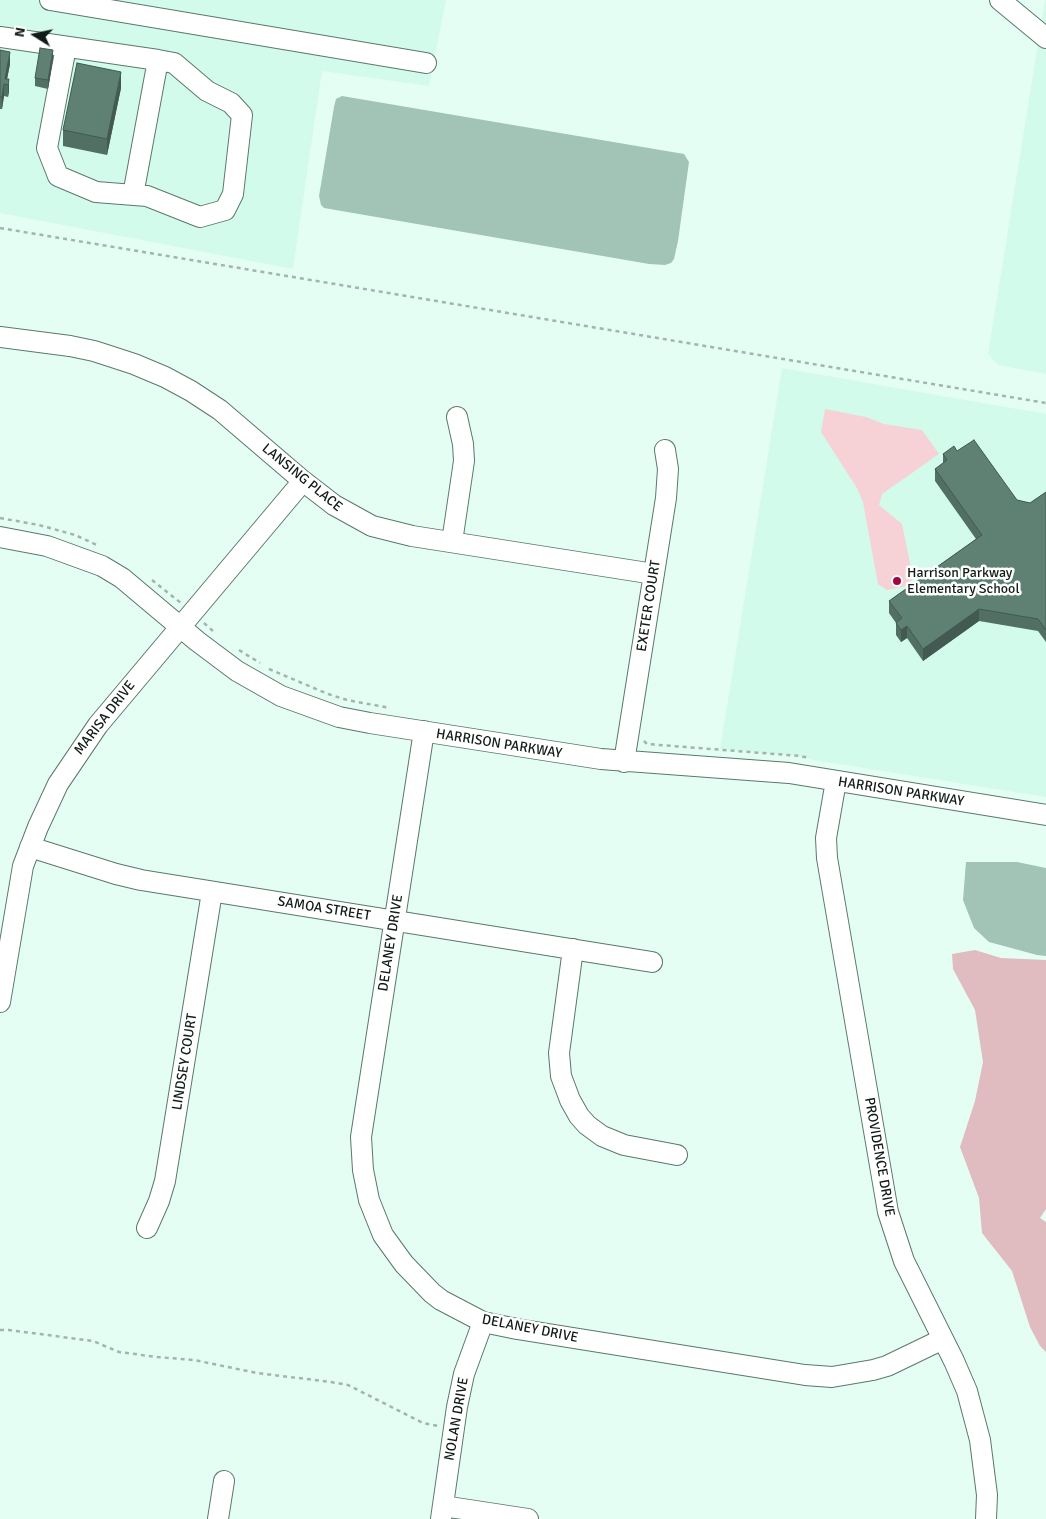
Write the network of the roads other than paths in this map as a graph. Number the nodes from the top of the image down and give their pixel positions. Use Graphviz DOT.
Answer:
graph roads {
  1 [pos="50,0"];
  2 [pos="1000,0"];
  3 [pos="82,3"];
  4 [pos="125,6"];
  5 [pos="0,37"];
  6 [pos="1046,38"];
  7 [pos="66,47"];
  8 [pos="158,60"];
  9 [pos="426,62"];
  10 [pos="133,195"];
  11 [pos="0,337"];
  12 [pos="457,417"];
  13 [pos="665,450"];
  14 [pos="302,481"];
  15 [pos="0,537"];
  16 [pos="452,542"];
  17 [pos="654,574"];
  18 [pos="186,620"];
  19 [pos="424,732"];
  20 [pos="624,762"];
  21 [pos="836,781"];
  22 [pos="1046,815"];
  23 [pos="30,847"];
  24 [pos="212,892"];
  25 [pos="395,920"];
  26 [pos="573,949"];
  27 [pos="652,962"];
  28 [pos="0,1002"];
  29 [pos="677,1155"];
  30 [pos="147,1228"];
  31 [pos="482,1322"];
  32 [pos="943,1339"];
  33 [pos="224,1481"];
  34 [pos="442,1512"];
  35 [pos="218,1519"];
  36 [pos="528,1519"];
  37 [pos="986,1519"];
  1 -- 3 [label="street"];
  2 -- 6 [label="street"];
  3 -- 4 [label="street"];
  4 -- 9 [label="street"];
  5 -- 7 [label="street"];
  7 -- 8 [label="street"];
  7 -- 10 [label="street"];
  8 -- 10 [label="street"];
  8 -- 10 [label="street"];
  11 -- 14 [label="street, LANSING PLACE"];
  12 -- 16 [label="street"];
  13 -- 17 [label="street, EXETER COURT"];
  14 -- 16 [label="street, LANSING PLACE"];
  14 -- 18 [label="street, MARISA DRIVE"];
  15 -- 18 [label="street, HARRISON PARKWAY"];
  16 -- 17 [label="street, LANSING PLACE"];
  17 -- 20 [label="street, EXETER COURT"];
  18 -- 19 [label="street, HARRISON PARKWAY"];
  18 -- 23 [label="street, MARISA DRIVE"];
  19 -- 20 [label="street, HARRISON PARKWAY"];
  19 -- 25 [label="street, DELANEY DRIVE"];
  20 -- 21 [label="street, HARRISON PARKWAY"];
  21 -- 22 [label="street, HARRISON PARKWAY"];
  21 -- 32 [label="street, PROVIDENCE DRIVE"];
  23 -- 24 [label="street, SAMOA STREET"];
  23 -- 28 [label="street, MARISA DRIVE"];
  24 -- 25 [label="street, SAMOA STREET"];
  24 -- 30 [label="street, LINDSEY COURT"];
  25 -- 26 [label="street, SAMOA STREET"];
  25 -- 31 [label="street, DELANEY DRIVE"];
  26 -- 27 [label="street, SAMOA STREET"];
  26 -- 29 [label="street"];
  31 -- 32 [label="street, DELANEY DRIVE"];
  31 -- 34 [label="street, NOLAN DRIVE"];
  32 -- 37 [label="street, PROVIDENCE DRIVE"];
  33 -- 35 [label="street"];
  34 -- 36 [label="street"];
}
